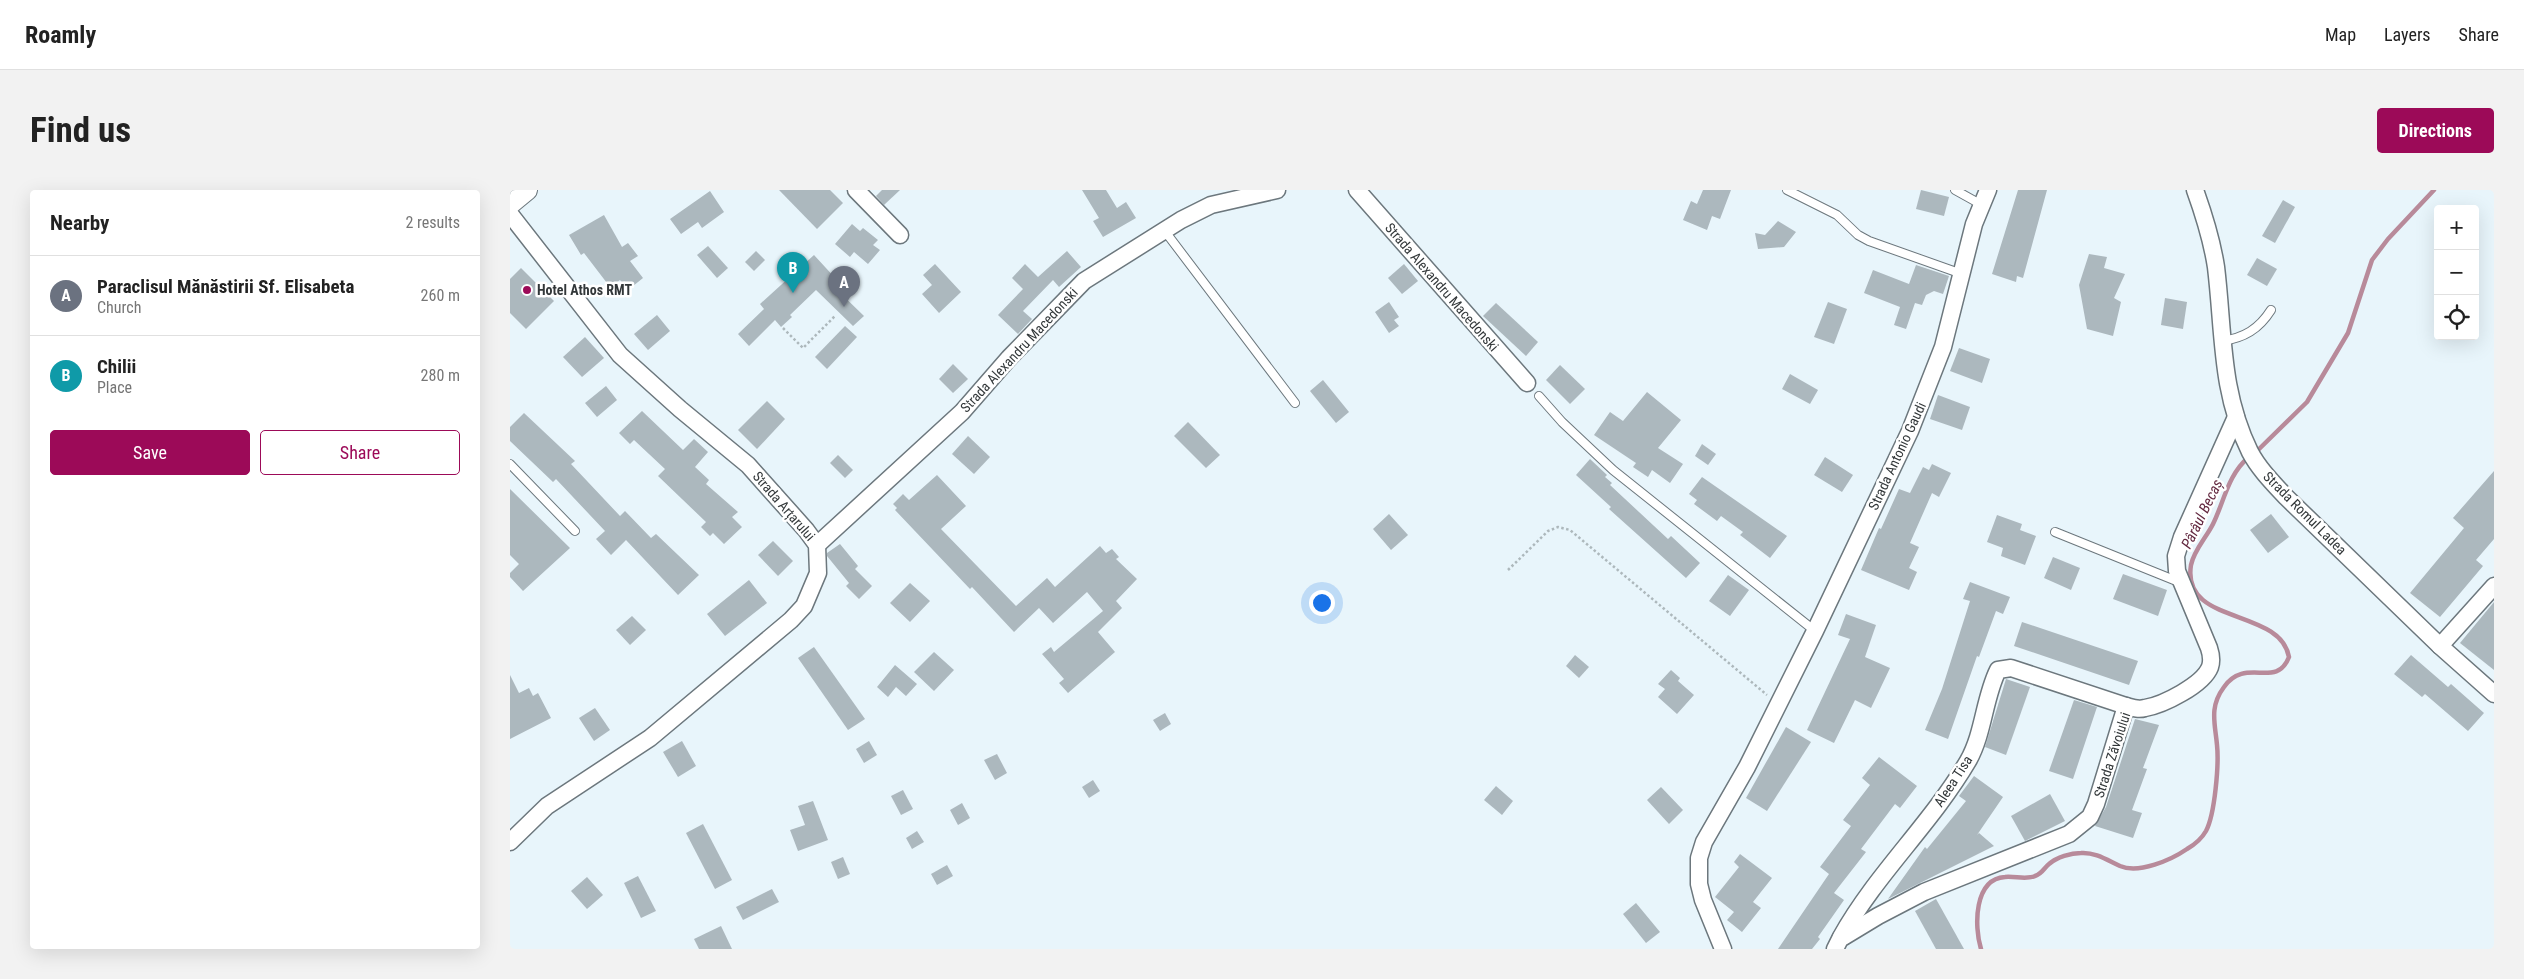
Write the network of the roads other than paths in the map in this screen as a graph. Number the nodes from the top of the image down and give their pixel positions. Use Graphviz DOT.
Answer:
graph roads {
  1 [pos="527,190"];
  2 [pos="856,190"];
  3 [pos="1277,190"];
  4 [pos="1357,190"];
  5 [pos="1787,190"];
  6 [pos="1955,190"];
  7 [pos="2195,190"];
  8 [pos="1985,197"];
  9 [pos="510,204"];
  10 [pos="510,214"];
  11 [pos="1164,230"];
  12 [pos="900,235"];
  13 [pos="1962,274"];
  14 [pos="2271,310"];
  15 [pos="2222,341"];
  16 [pos="1527,383"];
  17 [pos="1539,396"];
  18 [pos="1296,403"];
  19 [pos="2236,417"];
  20 [pos="510,464"];
  21 [pos="575,531"];
  22 [pos="2055,532"];
  23 [pos="817,545"];
  24 [pos="2181,582"];
  25 [pos="2494,586"];
  26 [pos="1815,631"];
  27 [pos="2440,646"];
  28 [pos="2494,694"];
  29 [pos="2126,706"];
  30 [pos="510,842"];
  31 [pos="1837,944"];
  32 [pos="1723,949"];
  1 -- 9 [label="street"];
  2 -- 12 [label="street"];
  3 -- 11 [label="street, Strada Alexandru Macedonski"];
  4 -- 16 [label="street, Strada Alexandru Macedonski"];
  5 -- 13 [label="lane"];
  6 -- 8 [label="lane, Strada Antonio Gaudi"];
  7 -- 15 [label="street, Strada Romul Ladea"];
  8 -- 13 [label="street, Strada Antonio Gaudi"];
  10 -- 23 [label="street, Strada Arțarului"];
  11 -- 18 [label="lane"];
  11 -- 23 [label="street, Strada Alexandru Macedonski"];
  13 -- 26 [label="street, Strada Antonio Gaudi"];
  14 -- 15 [label="lane"];
  15 -- 19 [label="street, Strada Romul Ladea"];
  17 -- 26 [label="lane"];
  19 -- 24 [label="street, Strada Zăvoiului"];
  19 -- 27 [label="street, Strada Romul Ladea"];
  20 -- 21 [label="lane"];
  22 -- 24 [label="lane"];
  23 -- 30 [label="street, Strada Arțarului"];
  24 -- 29 [label="street, Strada Zăvoiului"];
  25 -- 27 [label="street"];
  26 -- 32 [label="street, Strada Antonio Gaudi"];
  27 -- 28 [label="street, Strada Romul Ladea"];
  29 -- 31 [label="street, Strada Zăvoiului"];
  29 -- 31 [label="street, Aleea Tisa"];
}
